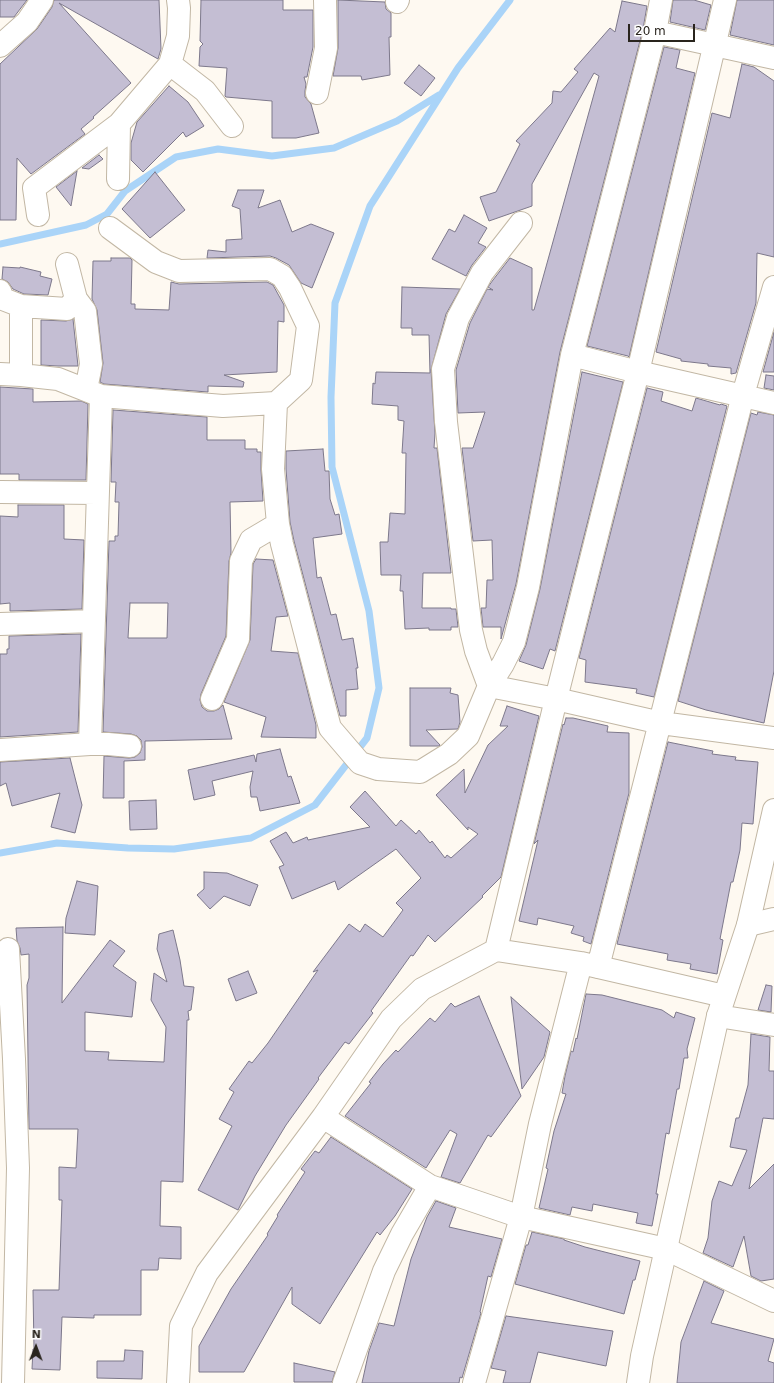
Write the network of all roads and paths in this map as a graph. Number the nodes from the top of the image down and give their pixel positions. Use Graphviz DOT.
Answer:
graph roads {
  1 [pos="42,0"];
  2 [pos="178,0"];
  3 [pos="325,0"];
  4 [pos="661,0"];
  5 [pos="725,0"];
  6 [pos="655,32"];
  7 [pos="715,45"];
  8 [pos="0,46"];
  9 [pos="774,58"];
  10 [pos="170,64"];
  11 [pos="317,93"];
  12 [pos="119,124"];
  13 [pos="232,126"];
  14 [pos="118,179"];
  15 [pos="38,215"];
  16 [pos="521,223"];
  17 [pos="110,228"];
  18 [pos="67,264"];
  19 [pos="774,287"];
  20 [pos="0,291"];
  21 [pos="76,299"];
  22 [pos="21,306"];
  23 [pos="572,356"];
  24 [pos="638,372"];
  25 [pos="10,374"];
  26 [pos="94,393"];
  27 [pos="743,395"];
  28 [pos="276,403"];
  29 [pos="774,403"];
  30 [pos="0,492"];
  31 [pos="97,493"];
  32 [pos="278,524"];
  33 [pos="94,621"];
  34 [pos="0,624"];
  35 [pos="489,686"];
  36 [pos="212,699"];
  37 [pos="556,699"];
  38 [pos="660,723"];
  39 [pos="774,738"];
  40 [pos="90,744"];
  41 [pos="130,746"];
  42 [pos="0,750"];
  43 [pos="774,810"];
  44 [pos="774,919"];
  45 [pos="748,925"];
  46 [pos="8,949"];
  47 [pos="496,950"];
  48 [pos="590,965"];
  49 [pos="721,1006"];
  50 [pos="774,1025"];
  51 [pos="323,1117"];
  52 [pos="430,1186"];
  53 [pos="521,1217"];
  54 [pos="666,1249"];
  55 [pos="774,1301"];
  56 [pos="13,1383"];
  57 [pos="178,1383"];
  58 [pos="344,1383"];
  59 [pos="474,1383"];
  60 [pos="638,1383"];
  1 -- 8 [label="street"];
  2 -- 10 [label="street"];
  3 -- 11 [label="street"];
  4 -- 6 [label="street"];
  5 -- 7 [label="street"];
  6 -- 7 [label="street"];
  6 -- 23 [label="street"];
  7 -- 9 [label="street"];
  7 -- 24 [label="street"];
  10 -- 12 [label="street"];
  10 -- 13 [label="street"];
  12 -- 14 [label="street"];
  12 -- 15 [label="street"];
  16 -- 35 [label="street"];
  17 -- 28 [label="street"];
  18 -- 21 [label="street"];
  19 -- 27 [label="street"];
  20 -- 22 [label="street"];
  21 -- 22 [label="street"];
  21 -- 26 [label="street"];
  22 -- 25 [label="street"];
  23 -- 24 [label="street"];
  23 -- 35 [label="street"];
  24 -- 27 [label="street"];
  24 -- 37 [label="street"];
  25 -- 26 [label="street"];
  26 -- 28 [label="street"];
  26 -- 31 [label="street"];
  27 -- 29 [label="street"];
  27 -- 38 [label="street"];
  28 -- 32 [label="street"];
  30 -- 31 [label="street"];
  31 -- 33 [label="street"];
  32 -- 35 [label="street"];
  32 -- 36 [label="street"];
  33 -- 34 [label="street"];
  33 -- 40 [label="street"];
  35 -- 37 [label="street"];
  37 -- 38 [label="street"];
  37 -- 47 [label="street"];
  38 -- 39 [label="street"];
  38 -- 48 [label="street"];
  40 -- 41 [label="street"];
  40 -- 42 [label="street"];
  43 -- 45 [label="street"];
  44 -- 45 [label="street"];
  45 -- 49 [label="street"];
  46 -- 56 [label="street"];
  47 -- 48 [label="street"];
  47 -- 51 [label="street"];
  48 -- 49 [label="street"];
  48 -- 53 [label="street"];
  49 -- 50 [label="street"];
  49 -- 54 [label="street"];
  51 -- 52 [label="street"];
  51 -- 57 [label="street"];
  52 -- 53 [label="street"];
  52 -- 58 [label="street"];
  53 -- 54 [label="street"];
  53 -- 59 [label="street"];
  54 -- 55 [label="street"];
  54 -- 60 [label="street"];
}
